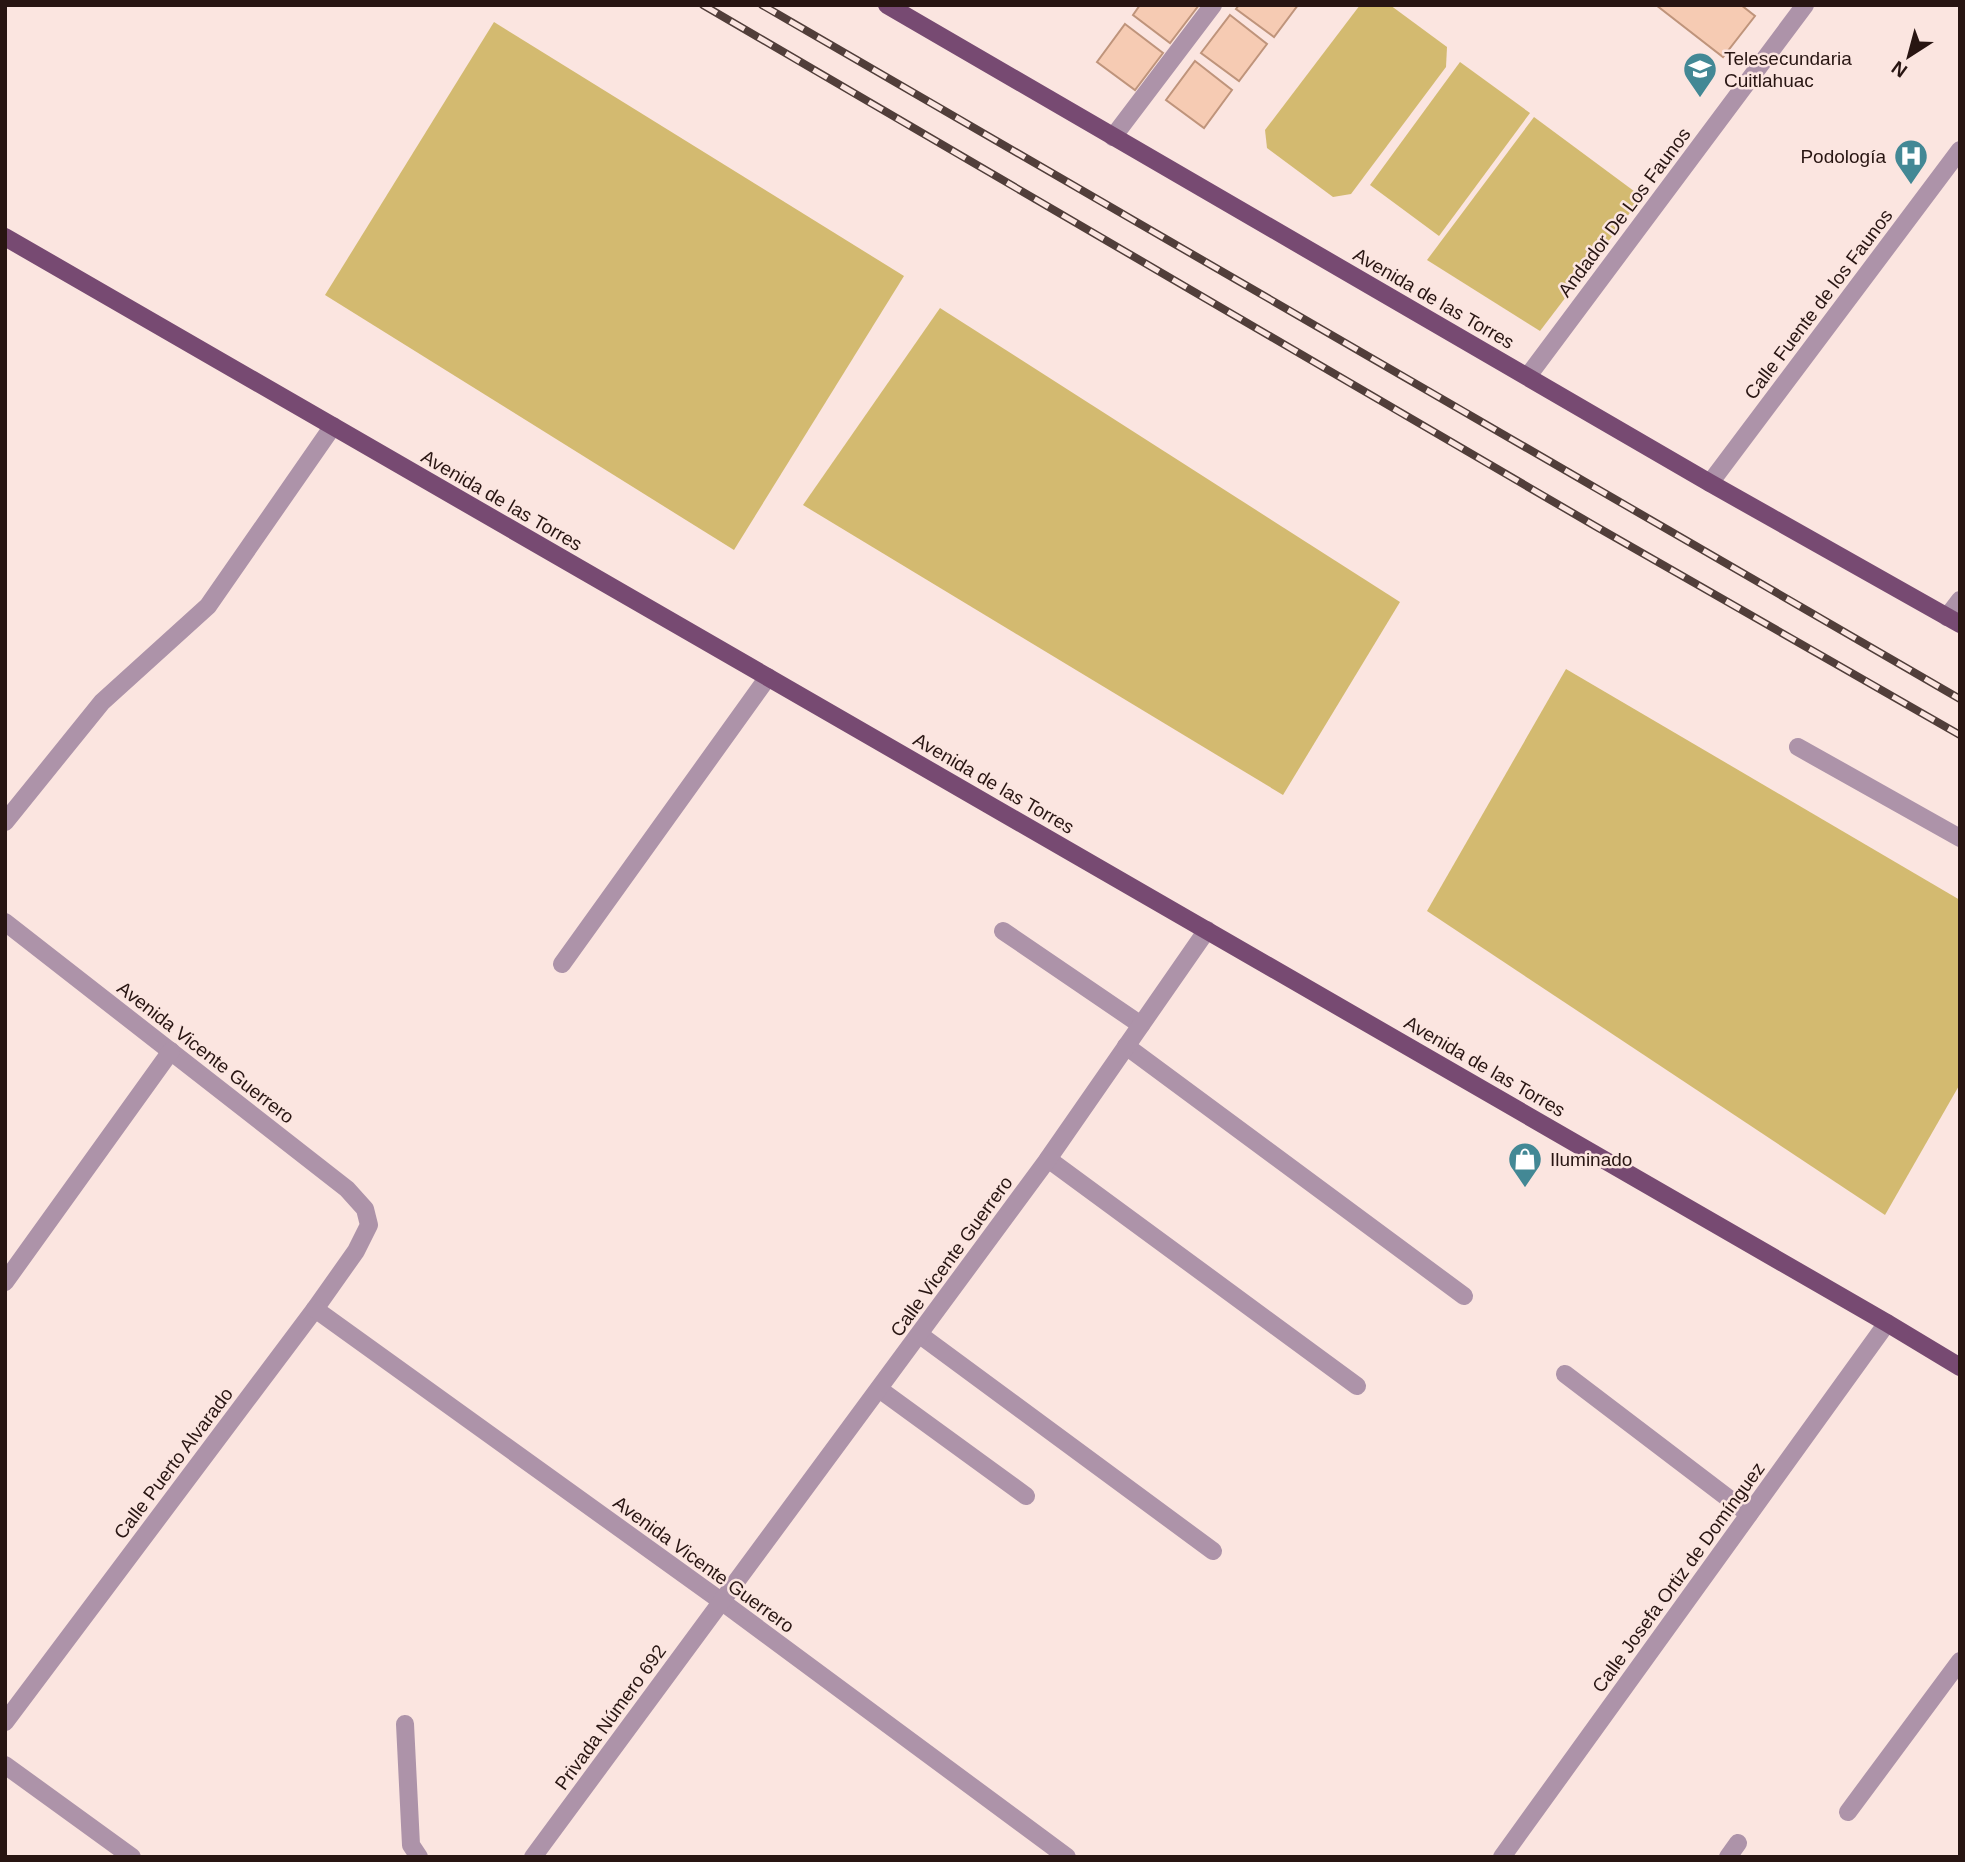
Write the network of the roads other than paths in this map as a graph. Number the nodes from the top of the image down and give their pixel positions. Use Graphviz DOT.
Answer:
graph roads {
  1 [pos="887,5"];
  2 [pos="1213,5"];
  3 [pos="1805,5"];
  4 [pos="1112,137"];
  5 [pos="1960,150"];
  6 [pos="5,237"];
  7 [pos="1528,376"];
  8 [pos="332,426"];
  9 [pos="1710,483"];
  10 [pos="1960,600"];
  11 [pos="1954,621"];
  12 [pos="768,677"];
  13 [pos="1798,747"];
  14 [pos="5,822"];
  15 [pos="1960,838"];
  16 [pos="5,922"];
  17 [pos="1207,930"];
  18 [pos="1003,931"];
  19 [pos="562,964"];
  20 [pos="1141,1025"];
  21 [pos="1126,1046"];
  22 [pos="171,1051"];
  23 [pos="1048,1159"];
  24 [pos="369,1225"];
  25 [pos="5,1282"];
  26 [pos="1464,1296"];
  27 [pos="315,1308"];
  28 [pos="1887,1323"];
  29 [pos="919,1335"];
  30 [pos="1960,1367"];
  31 [pos="1565,1374"];
  32 [pos="1357,1386"];
  33 [pos="879,1389"];
  34 [pos="1026,1496"];
  35 [pos="1749,1514"];
  36 [pos="1213,1551"];
  37 [pos="721,1601"];
  38 [pos="1960,1661"];
  39 [pos="5,1722"];
  40 [pos="405,1724"];
  41 [pos="5,1765"];
  42 [pos="1848,1812"];
  43 [pos="132,1857"];
  44 [pos="419,1857"];
  45 [pos="533,1857"];
  46 [pos="1067,1857"];
  47 [pos="1502,1857"];
  1 -- 4 [label="main road, Avenida de las Torres"];
  2 -- 4 [label="street"];
  3 -- 7 [label="street, Andador De Los Faunos"];
  4 -- 7 [label="main road, Avenida de las Torres"];
  5 -- 9 [label="street, Calle Fuente de los Faunos"];
  6 -- 8 [label="main road, Avenida de las Torres"];
  7 -- 9 [label="main road, Avenida de las Torres"];
  8 -- 12 [label="main road, Avenida de las Torres"];
  8 -- 14 [label="street"];
  9 -- 11 [label="main road, Avenida de las Torres"];
  10 -- 11 [label="street"];
  12 -- 17 [label="main road, Avenida de las Torres"];
  12 -- 19 [label="street"];
  13 -- 15 [label="street"];
  16 -- 22 [label="street, Avenida Vicente Guerrero"];
  17 -- 20 [label="street, Calle Vicente Guerrero"];
  17 -- 28 [label="main road, Avenida de las Torres"];
  18 -- 20 [label="street"];
  20 -- 21 [label="street, Calle Vicente Guerrero"];
  21 -- 23 [label="street, Calle Vicente Guerrero"];
  21 -- 26 [label="street"];
  22 -- 24 [label="street, Avenida Vicente Guerrero"];
  22 -- 25 [label="street"];
  23 -- 29 [label="street, Calle Vicente Guerrero"];
  23 -- 32 [label="street"];
  24 -- 27 [label="street, Calle Puerto Alvarado"];
  27 -- 37 [label="street, Avenida Vicente Guerrero"];
  27 -- 39 [label="street, Calle Puerto Alvarado"];
  28 -- 30 [label="main road, Avenida de las Torres"];
  28 -- 35 [label="street, Calle Josefa Ortiz de Domínguez"];
  29 -- 33 [label="street, Calle Vicente Guerrero"];
  29 -- 36 [label="street"];
  31 -- 35 [label="street"];
  33 -- 34 [label="street"];
  33 -- 37 [label="street, Calle Vicente Guerrero"];
  35 -- 47 [label="street, Calle Josefa Ortiz de Domínguez"];
  37 -- 45 [label="street, Privada Número 692"];
  37 -- 46 [label="street, Avenida Vicente Guerrero"];
  38 -- 42 [label="street"];
  40 -- 44 [label="street"];
  41 -- 43 [label="street"];
}
